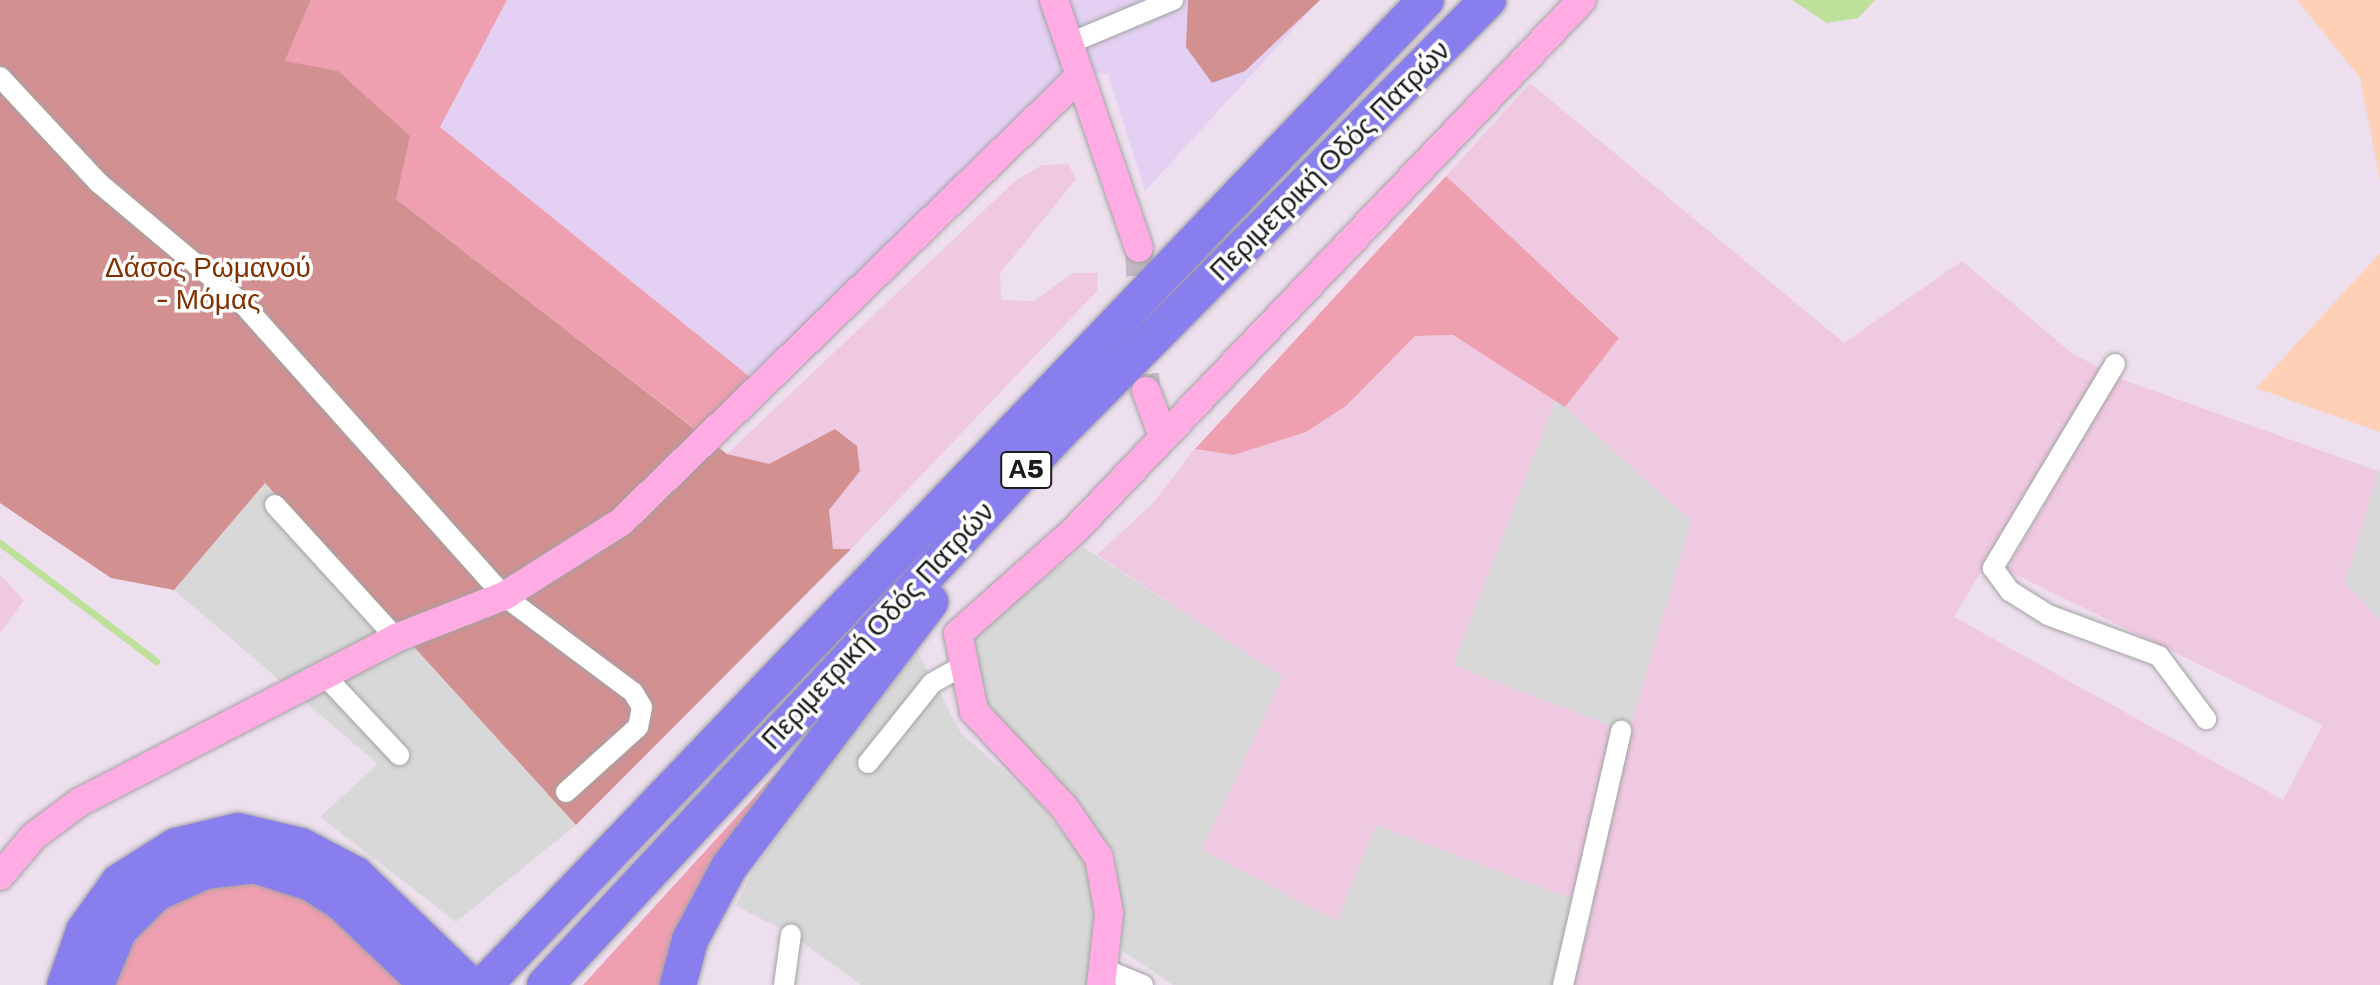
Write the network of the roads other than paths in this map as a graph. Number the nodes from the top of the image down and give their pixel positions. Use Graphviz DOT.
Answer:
graph roads {
  1 [pos="1054,0"];
  2 [pos="1173,0"];
  3 [pos="1426,0"];
  4 [pos="1488,0"];
  5 [pos="1582,0"];
  6 [pos="1070,43"];
  7 [pos="1422,70"];
  8 [pos="1080,76"];
  9 [pos="0,77"];
  10 [pos="1139,248"];
  11 [pos="2115,364"];
  12 [pos="1146,391"];
  13 [pos="1163,436"];
  14 [pos="275,505"];
  15 [pos="504,596"];
  16 [pos="396,638"];
  17 [pos="961,667"];
  18 [pos="324,675"];
  19 [pos="2206,719"];
  20 [pos="1621,731"];
  21 [pos="399,755"];
  22 [pos="868,763"];
  23 [pos="566,792"];
  24 [pos="0,876"];
  25 [pos="791,934"];
  26 [pos="1103,977"];
  27 [pos="65,985"];
  28 [pos="96,985"];
  29 [pos="428,985"];
  30 [pos="470,985"];
  31 [pos="484,985"];
  32 [pos="545,985"];
  33 [pos="678,985"];
  34 [pos="784,985"];
  35 [pos="1143,985"];
  36 [pos="1563,985"];
  1 -- 6 [label="street"];
  2 -- 6 [label="street"];
  3 -- 31 [label="highway, Περιμετρική Οδός Πατρών / Α5"];
  4 -- 7 [label="highway, Περιμετρική Οδός Πατρών / Α5"];
  5 -- 13 [label="street"];
  6 -- 8 [label="street"];
  7 -- 32 [label="highway, Περιμετρική Οδός Πατρών / Α5"];
  7 -- 33 [label="highway"];
  8 -- 10 [label="street"];
  8 -- 15 [label="street"];
  9 -- 15 [label="street"];
  11 -- 19 [label="street"];
  12 -- 13 [label="street"];
  13 -- 17 [label="street"];
  14 -- 16 [label="street"];
  15 -- 16 [label="street"];
  15 -- 23 [label="street"];
  16 -- 18 [label="street"];
  17 -- 22 [label="street"];
  17 -- 26 [label="street"];
  18 -- 21 [label="street"];
  18 -- 24 [label="street"];
  20 -- 36 [label="street"];
  25 -- 34 [label="street"];
  26 -- 35 [label="street"];
  27 -- 30 [label="highway"];
  28 -- 29 [label="highway"];
}
